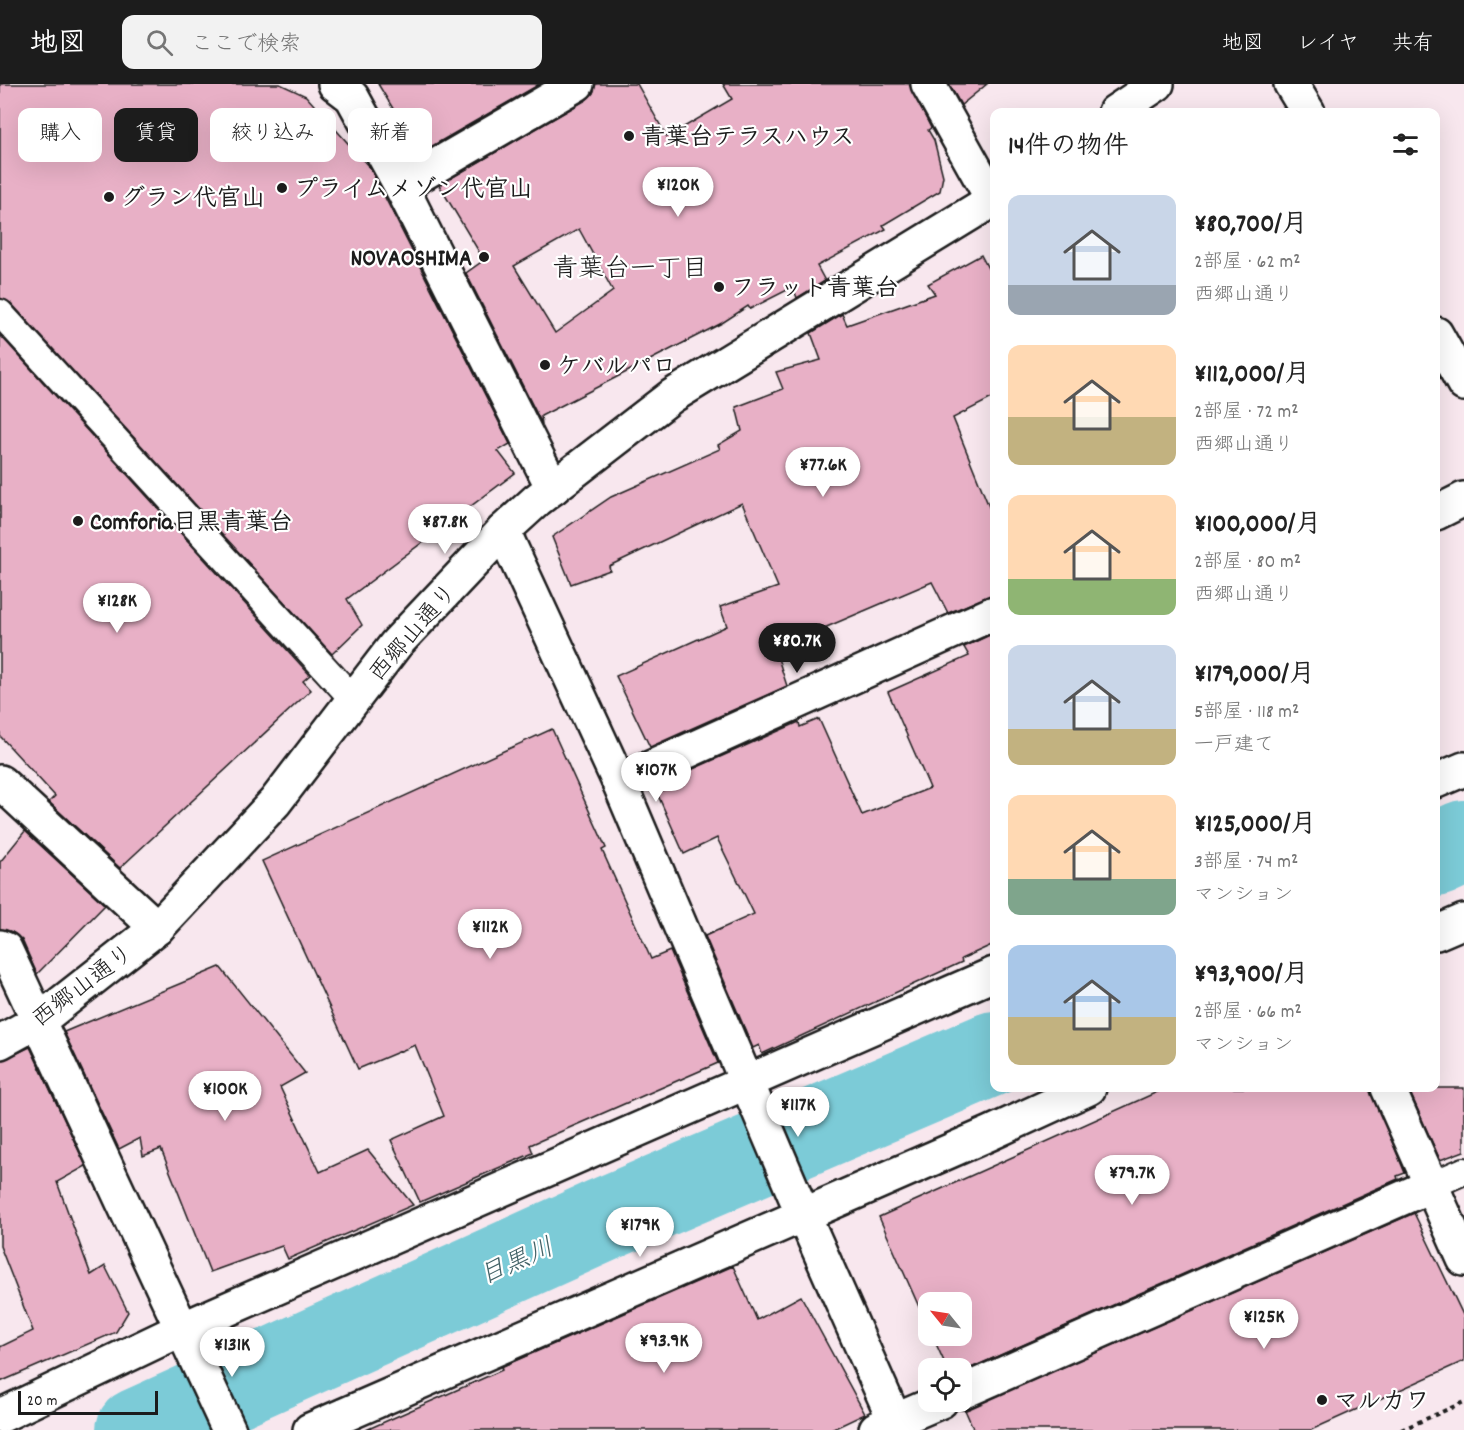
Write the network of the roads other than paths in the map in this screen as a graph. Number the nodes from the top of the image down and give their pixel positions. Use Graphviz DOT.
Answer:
graph roads {
  1 [pos="335,84"];
  2 [pos="577,84"];
  3 [pos="928,84"];
  4 [pos="1157,84"];
  5 [pos="1291,84"];
  6 [pos="1121,108"];
  7 [pos="1306,108"];
  8 [pos="401,186"];
  9 [pos="990,194"];
  10 [pos="990,203"];
  11 [pos="0,313"];
  12 [pos="1440,341"];
  13 [pos="1464,384"];
  14 [pos="553,488"];
  15 [pos="1464,499"];
  16 [pos="1440,511"];
  17 [pos="503,531"];
  18 [pos="990,615"];
  19 [pos="354,699"];
  20 [pos="1464,769"];
  21 [pos="1440,779"];
  22 [pos="0,782"];
  23 [pos="619,782"];
  24 [pos="1464,921"];
  25 [pos="157,928"];
  26 [pos="1440,931"];
  27 [pos="0,947"];
  28 [pos="990,976"];
  29 [pos="40,1020"];
  30 [pos="0,1042"];
  31 [pos="751,1090"];
  32 [pos="1079,1092"];
  33 [pos="1390,1092"];
  34 [pos="1464,1171"];
  35 [pos="1432,1185"];
  36 [pos="799,1206"];
  37 [pos="1464,1259"];
  38 [pos="186,1338"];
  39 [pos="972,1388"];
  40 [pos="919,1412"];
  41 [pos="0,1416"];
  42 [pos="890,1427"];
  43 [pos="228,1430"];
  44 [pos="310,1430"];
  1 -- 8 [label="street"];
  2 -- 8 [label="street"];
  3 -- 9 [label="street"];
  4 -- 6 [label="street"];
  5 -- 7 [label="street"];
  8 -- 14 [label="street"];
  10 -- 14 [label="street, 西郷山通り"];
  11 -- 19 [label="lane"];
  12 -- 13 [label="street"];
  14 -- 17 [label="street, 西郷山通り"];
  15 -- 16 [label="street"];
  17 -- 19 [label="street, 西郷山通り"];
  17 -- 23 [label="street"];
  18 -- 23 [label="street"];
  19 -- 25 [label="street, 西郷山通り"];
  20 -- 21 [label="street"];
  22 -- 25 [label="street"];
  23 -- 31 [label="street"];
  24 -- 26 [label="street"];
  25 -- 29 [label="street, 西郷山通り"];
  27 -- 29 [label="street"];
  28 -- 31 [label="street"];
  29 -- 30 [label="street, 西郷山通り"];
  29 -- 38 [label="street"];
  31 -- 36 [label="street"];
  31 -- 38 [label="street"];
  32 -- 36 [label="street"];
  33 -- 35 [label="street"];
  34 -- 35 [label="lane"];
  35 -- 37 [label="street"];
  35 -- 39 [label="street"];
  36 -- 42 [label="street"];
  36 -- 44 [label="street"];
  38 -- 41 [label="street"];
  38 -- 43 [label="street"];
  40 -- 42 [label="street"];
}
